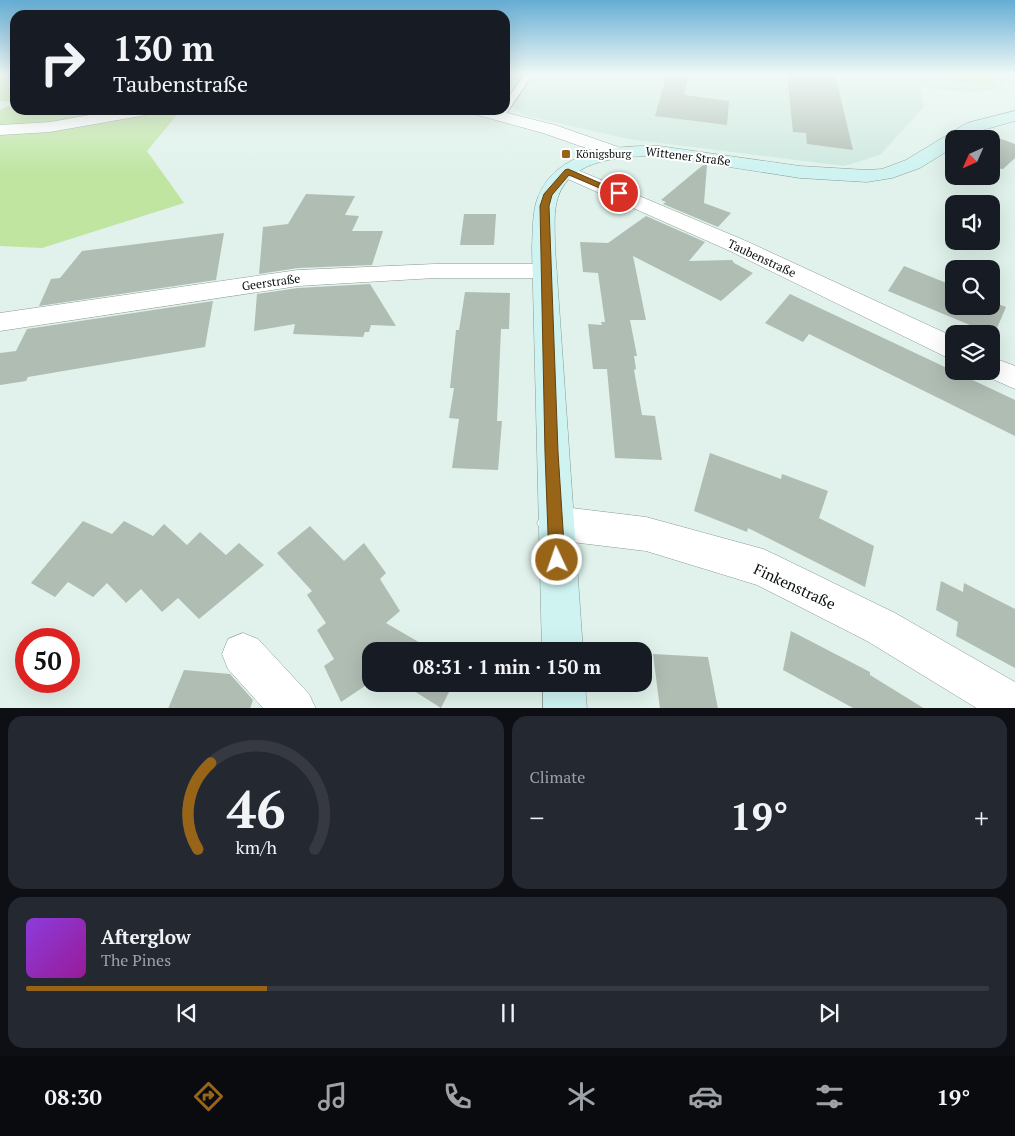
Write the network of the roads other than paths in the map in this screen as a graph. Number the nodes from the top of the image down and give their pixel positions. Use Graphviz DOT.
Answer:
graph roads {
  1 [pos="118,115"];
  2 [pos="496,115"];
  3 [pos="500,116"];
  4 [pos="1015,116"];
  5 [pos="0,130"];
  6 [pos="615,152"];
  7 [pos="568,172"];
  8 [pos="545,271"];
  9 [pos="0,322"];
  10 [pos="945,345"];
  11 [pos="1000,371"];
  12 [pos="1015,378"];
  13 [pos="555,524"];
  14 [pos="562,642"];
  15 [pos="243,654"];
  16 [pos="565,692"];
  17 [pos="1015,706"];
  18 [pos="294,708"];
  19 [pos="566,708"];
  1 -- 5 [label="street"];
  2 -- 3 [label="street"];
  3 -- 6 [label="street"];
  4 -- 6 [label="main road, Wittener Straße"];
  6 -- 7 [label="main road, Wittener Straße"];
  7 -- 8 [label="main road, Wittener Straße"];
  7 -- 10 [label="street, Taubenstraße"];
  8 -- 9 [label="street, Geerstraße"];
  8 -- 13 [label="main road, Wittener Straße"];
  11 -- 12 [label="street"];
  13 -- 14 [label="main road, Wittener Straße"];
  13 -- 17 [label="street, Finkenstraße"];
  15 -- 18 [label="street"];
  16 -- 19 [label="main road"];
}
